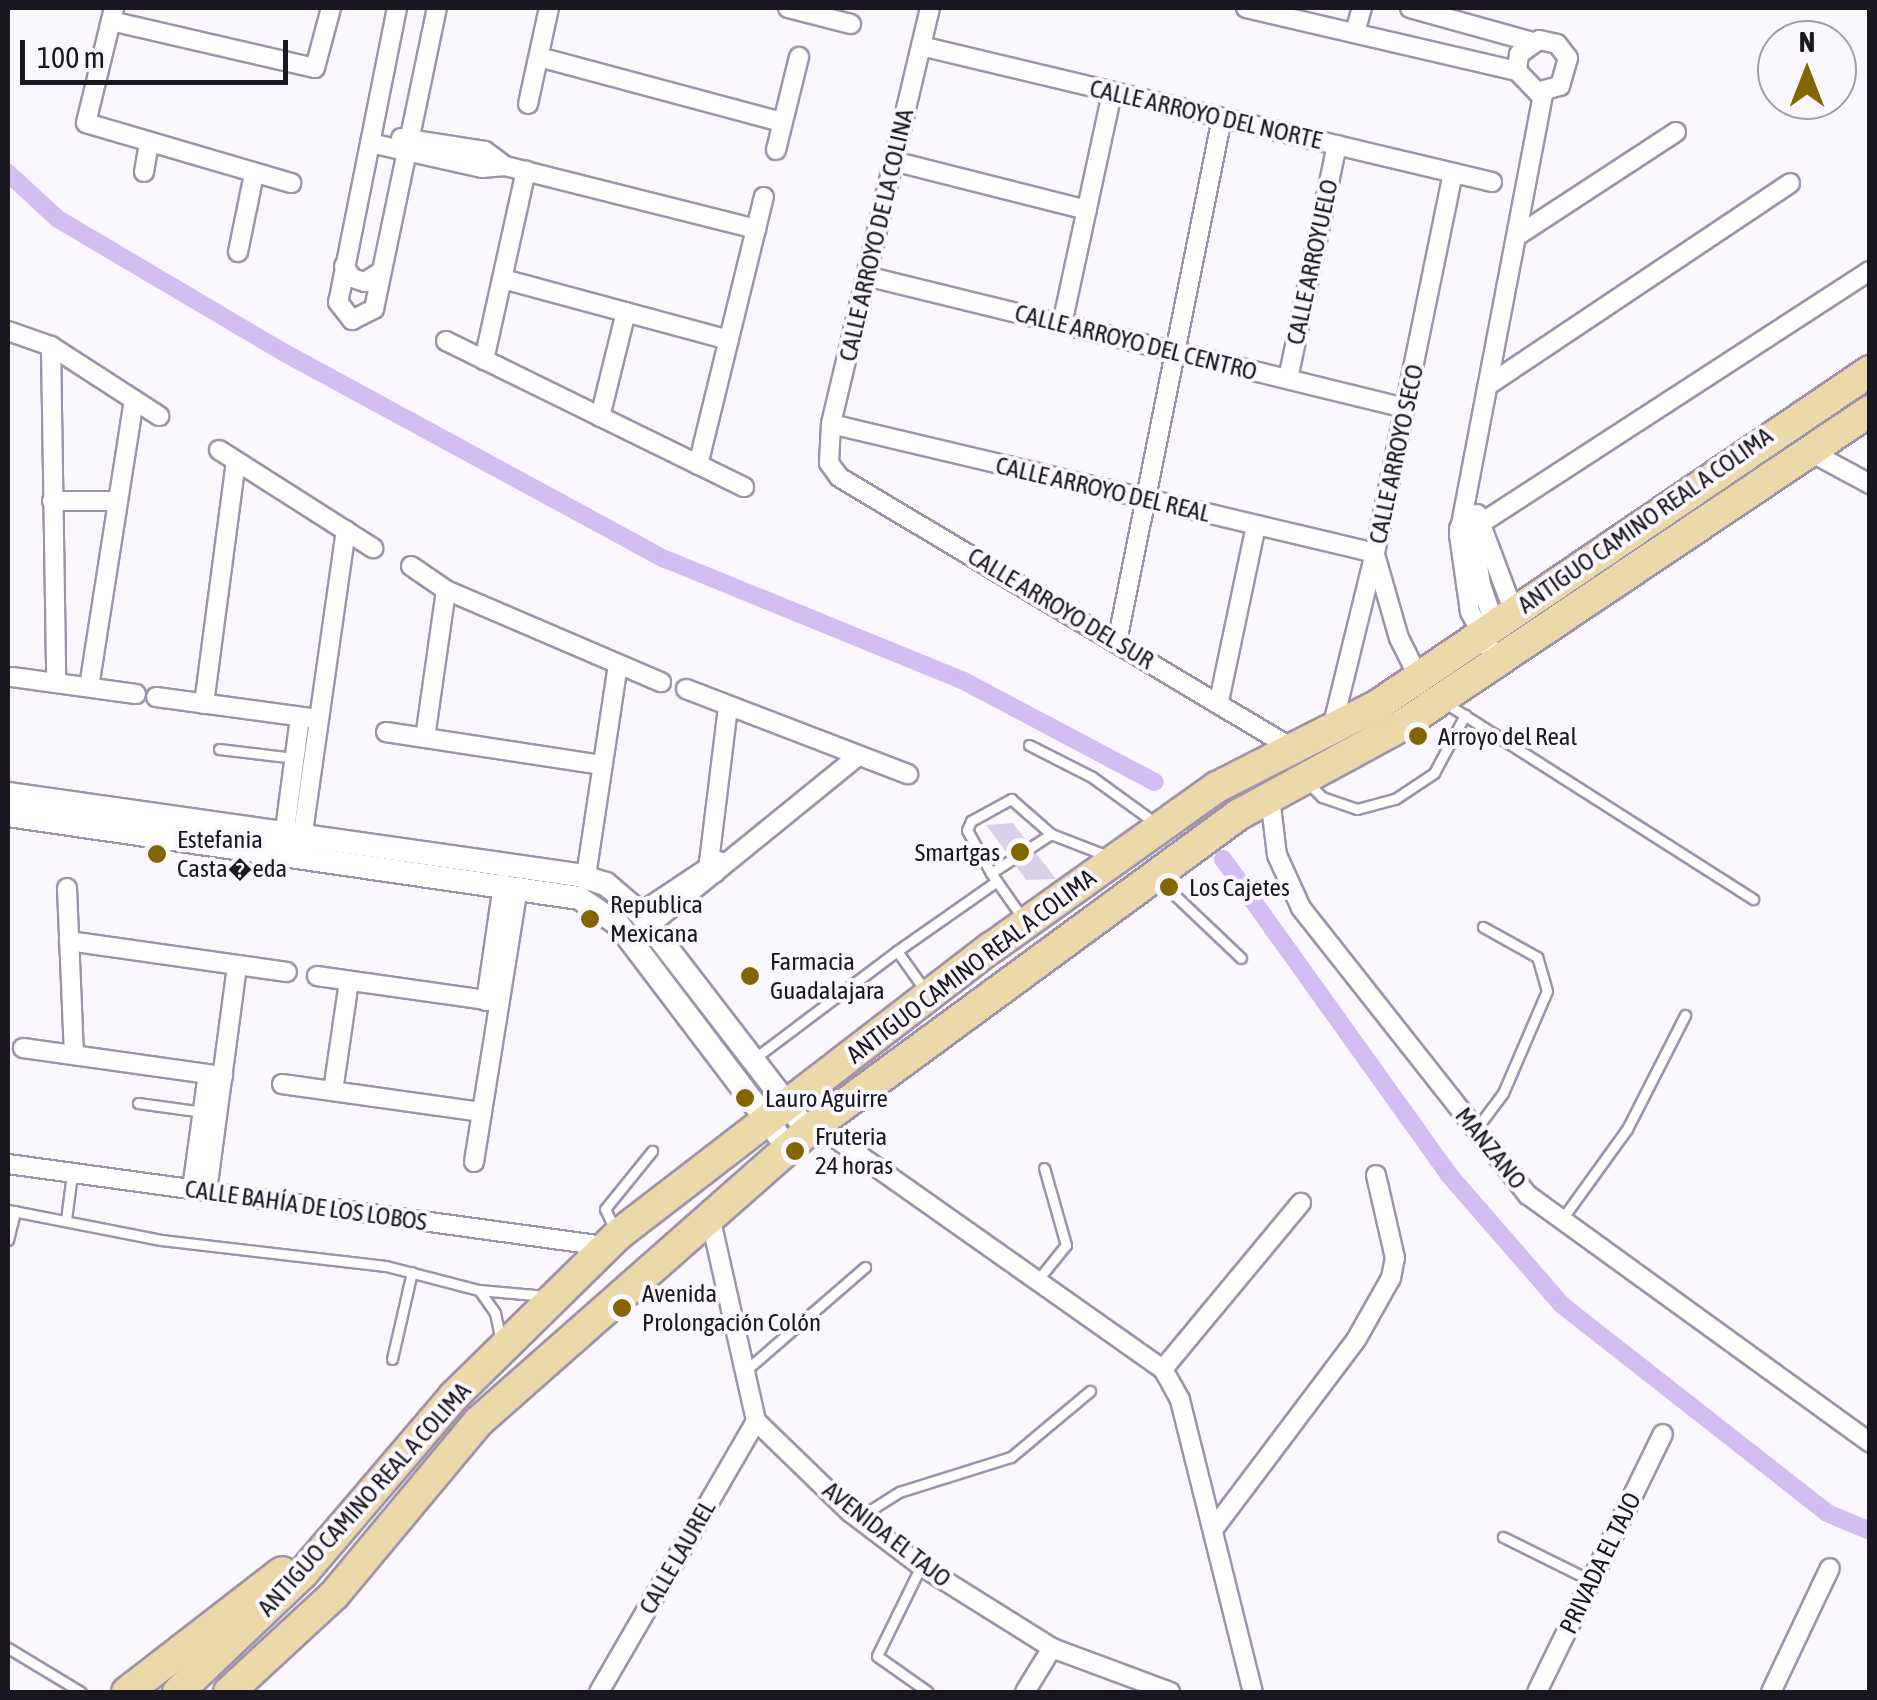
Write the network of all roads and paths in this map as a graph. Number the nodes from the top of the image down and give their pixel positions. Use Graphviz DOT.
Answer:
graph roads {
  1 [pos="331,8"];
  2 [pos="397,8"];
  3 [pos="437,8"];
  4 [pos="549,8"];
  5 [pos="788,8"];
  6 [pos="930,8"];
  7 [pos="1246,8"];
  8 [pos="1362,8"];
  9 [pos="1410,8"];
  10 [pos="112,14"];
  11 [pos="850,24"];
  12 [pos="1355,32"];
  13 [pos="1533,42"];
  14 [pos="921,46"];
  15 [pos="538,57"];
  16 [pos="799,58"];
  17 [pos="1517,71"];
  18 [pos="1112,92"];
  19 [pos="1543,93"];
  20 [pos="528,104"];
  21 [pos="1222,118"];
  22 [pos="782,122"];
  23 [pos="1676,132"];
  24 [pos="371,137"];
  25 [pos="149,145"];
  26 [pos="408,145"];
  27 [pos="1336,146"];
  28 [pos="776,150"];
  29 [pos="893,162"];
  30 [pos="526,171"];
  31 [pos="144,172"];
  32 [pos="1453,173"];
  33 [pos="254,174"];
  34 [pos="1492,182"];
  35 [pos="1790,183"];
  36 [pos="291,184"];
  37 [pos="764,197"];
  38 [pos="1087,210"];
  39 [pos="756,229"];
  40 [pos="1517,236"];
  41 [pos="238,252"];
  42 [pos="344,266"];
  43 [pos="382,270"];
  44 [pos="1870,271"];
  45 [pos="866,276"];
  46 [pos="503,278"];
  47 [pos="626,312"];
  48 [pos="1062,324"];
  49 [pos="8,331"];
  50 [pos="729,340"];
  51 [pos="446,342"];
  52 [pos="51,346"];
  53 [pos="1176,352"];
  54 [pos="484,360"];
  55 [pos="1870,371"];
  56 [pos="1288,379"];
  57 [pos="1490,384"];
  58 [pos="134,401"];
  59 [pos="1405,408"];
  60 [pos="1870,411"];
  61 [pos="159,416"];
  62 [pos="600,417"];
  63 [pos="831,424"];
  64 [pos="219,450"];
  65 [pos="1808,450"];
  66 [pos="236,462"];
  67 [pos="829,463"];
  68 [pos="698,465"];
  69 [pos="1870,484"];
  70 [pos="744,487"];
  71 [pos="1146,498"];
  72 [pos="52,501"];
  73 [pos="118,501"];
  74 [pos="1256,524"];
  75 [pos="1471,525"];
  76 [pos="346,530"];
  77 [pos="373,548"];
  78 [pos="1375,553"];
  79 [pos="411,566"];
  80 [pos="446,590"];
  81 [pos="1494,624"];
  82 [pos="1117,642"];
  83 [pos="1505,656"];
  84 [pos="618,666"];
  85 [pos="12,677"];
  86 [pos="56,682"];
  87 [pos="661,682"];
  88 [pos="89,687"];
  89 [pos="686,689"];
  90 [pos="136,694"];
  91 [pos="156,697"];
  92 [pos="1441,698"];
  93 [pos="1219,701"];
  94 [pos="204,704"];
  95 [pos="728,707"];
  96 [pos="309,718"];
  97 [pos="386,732"];
  98 [pos="1330,733"];
  99 [pos="426,738"];
  100 [pos="1029,744"];
  101 [pos="219,749"];
  102 [pos="858,756"];
  103 [pos="294,758"];
  104 [pos="602,765"];
  105 [pos="1300,765"];
  106 [pos="908,774"];
  107 [pos="8,794"];
  108 [pos="1270,798"];
  109 [pos="8,816"];
  110 [pos="1160,827"];
  111 [pos="1051,834"];
  112 [pos="292,847"];
  113 [pos="1115,859"];
  114 [pos="716,865"];
  115 [pos="1154,874"];
  116 [pos="582,876"];
  117 [pos="994,876"];
  118 [pos="510,885"];
  119 [pos="67,888"];
  120 [pos="1753,899"];
  121 [pos="646,919"];
  122 [pos="1026,923"];
  123 [pos="1483,926"];
  124 [pos="69,941"];
  125 [pos="898,951"];
  126 [pos="1241,958"];
  127 [pos="237,965"];
  128 [pos="287,972"];
  129 [pos="318,976"];
  130 [pos="349,980"];
  131 [pos="928,995"];
  132 [pos="492,1002"];
  133 [pos="1686,1015"];
  134 [pos="23,1048"];
  135 [pos="74,1056"];
  136 [pos="754,1059"];
  137 [pos="215,1075"];
  138 [pos="282,1084"];
  139 [pos="333,1091"];
  140 [pos="138,1103"];
  141 [pos="203,1112"];
  142 [pos="482,1112"];
  143 [pos="777,1113"];
  144 [pos="1476,1129"];
  145 [pos="804,1135"];
  146 [pos="652,1151"];
  147 [pos="474,1162"];
  148 [pos="8,1164"];
  149 [pos="1044,1168"];
  150 [pos="72,1173"];
  151 [pos="1376,1175"];
  152 [pos="199,1190"];
  153 [pos="1300,1202"];
  154 [pos="11,1210"];
  155 [pos="709,1212"];
  156 [pos="66,1220"];
  157 [pos="1562,1220"];
  158 [pos="8,1240"];
  159 [pos="612,1240"];
  160 [pos="864,1267"];
  161 [pos="412,1272"];
  162 [pos="1040,1277"];
  163 [pos="479,1290"];
  164 [pos="554,1296"];
  165 [pos="502,1348"];
  166 [pos="392,1359"];
  167 [pos="1163,1369"];
  168 [pos="745,1371"];
  169 [pos="1090,1391"];
  170 [pos="756,1421"];
  171 [pos="1663,1434"];
  172 [pos="1869,1440"];
  173 [pos="858,1518"];
  174 [pos="1215,1528"];
  175 [pos="1503,1537"];
  176 [pos="324,1549"];
  177 [pos="921,1566"];
  178 [pos="1830,1568"];
  179 [pos="1591,1581"];
  180 [pos="8,1648"];
  181 [pos="1052,1648"];
  182 [pos="80,1692"];
  183 [pos="126,1692"];
  184 [pos="178,1692"];
  185 [pos="231,1692"];
  186 [pos="599,1692"];
  187 [pos="928,1692"];
  188 [pos="1025,1692"];
  189 [pos="1170,1692"];
  190 [pos="1254,1692"];
  191 [pos="1537,1692"];
  192 [pos="1772,1692"];
  1 -- 10 [label="street"];
  2 -- 24 [label="street"];
  3 -- 26 [label="street"];
  4 -- 15 [label="street"];
  5 -- 11 [label="street"];
  6 -- 14 [label="street, CALLE ARROYO DE LA COLINA"];
  7 -- 12 [label="street"];
  8 -- 12 [label="street"];
  9 -- 13 [label="street"];
  10 -- 25 [label="street"];
  12 -- 17 [label="street"];
  13 -- 17 [label="street"];
  13 -- 19 [label="street"];
  14 -- 18 [label="street, CALLE ARROYO DEL NORTE"];
  14 -- 29 [label="street, CALLE ARROYO DE LA COLINA"];
  15 -- 20 [label="street"];
  15 -- 22 [label="street"];
  16 -- 22 [label="street"];
  17 -- 19 [label="street"];
  18 -- 21 [label="street, CALLE ARROYO DEL NORTE"];
  18 -- 38 [label="street"];
  19 -- 40 [label="street"];
  21 -- 27 [label="street, CALLE ARROYO DEL NORTE"];
  21 -- 53 [label="street"];
  22 -- 28 [label="street"];
  23 -- 40 [label="street"];
  24 -- 26 [label="street"];
  24 -- 42 [label="street"];
  25 -- 31 [label="street"];
  25 -- 33 [label="street"];
  26 -- 30 [label="street"];
  26 -- 43 [label="street"];
  27 -- 32 [label="street, CALLE ARROYO DEL NORTE"];
  27 -- 56 [label="street, CALLE ARROYUELO"];
  29 -- 38 [label="street"];
  29 -- 45 [label="street, CALLE ARROYO DE LA COLINA"];
  30 -- 39 [label="street"];
  30 -- 46 [label="street"];
  32 -- 34 [label="street, CALLE ARROYO DEL NORTE"];
  32 -- 59 [label="street, CALLE ARROYO SECO"];
  33 -- 36 [label="street"];
  33 -- 41 [label="street"];
  35 -- 57 [label="street"];
  37 -- 39 [label="street"];
  38 -- 48 [label="street"];
  39 -- 50 [label="street"];
  40 -- 57 [label="street"];
  42 -- 43 [label="street"];
  42 -- 43 [label="street"];
  44 -- 75 [label="street"];
  45 -- 48 [label="street, CALLE ARROYO DEL CENTRO"];
  45 -- 63 [label="street, CALLE ARROYO DE LA COLINA"];
  46 -- 47 [label="street"];
  46 -- 54 [label="street"];
  47 -- 50 [label="street"];
  47 -- 62 [label="street"];
  48 -- 53 [label="street, CALLE ARROYO DEL CENTRO"];
  49 -- 52 [label="street"];
  50 -- 68 [label="street"];
  51 -- 54 [label="street"];
  52 -- 58 [label="street"];
  52 -- 72 [label="street"];
  53 -- 56 [label="street, CALLE ARROYO DEL CENTRO"];
  53 -- 71 [label="street"];
  54 -- 62 [label="street"];
  55 -- 81 [label="main road, ANTIGUO CAMINO REAL A COLIMA"];
  56 -- 59 [label="street, CALLE ARROYO DEL CENTRO"];
  57 -- 75 [label="street"];
  58 -- 61 [label="street"];
  58 -- 73 [label="street"];
  59 -- 78 [label="street, CALLE ARROYO SECO"];
  60 -- 65 [label="main road, ANTIGUO CAMINO REAL A COLIMA"];
  62 -- 68 [label="street"];
  63 -- 67 [label="street, CALLE ARROYO DE LA COLINA"];
  63 -- 71 [label="street, CALLE ARROYO DEL REAL"];
  64 -- 66 [label="street"];
  65 -- 69 [label="street"];
  65 -- 83 [label="main road, ANTIGUO CAMINO REAL A COLIMA"];
  66 -- 76 [label="street"];
  66 -- 94 [label="street"];
  67 -- 82 [label="street, CALLE ARROYO DEL SUR"];
  68 -- 70 [label="street"];
  71 -- 74 [label="street, CALLE ARROYO DEL REAL"];
  71 -- 82 [label="street"];
  72 -- 73 [label="street"];
  72 -- 86 [label="street"];
  73 -- 88 [label="street"];
  74 -- 78 [label="street, CALLE ARROYO DEL REAL"];
  74 -- 93 [label="street"];
  75 -- 81 [label="street"];
  75 -- 81 [label="street"];
  76 -- 77 [label="street"];
  76 -- 96 [label="street"];
  78 -- 92 [label="street"];
  78 -- 98 [label="street, CALLE ARROYO SECO"];
  79 -- 80 [label="street"];
  80 -- 84 [label="street"];
  80 -- 99 [label="street"];
  81 -- 83 [label="street"];
  81 -- 92 [label="main road, ANTIGUO CAMINO REAL A COLIMA"];
  82 -- 93 [label="street, CALLE ARROYO DEL SUR"];
  83 -- 92 [label="main road, ANTIGUO CAMINO REAL A COLIMA"];
  84 -- 87 [label="street"];
  84 -- 104 [label="street"];
  85 -- 86 [label="street"];
  86 -- 88 [label="street"];
  88 -- 90 [label="street"];
  89 -- 95 [label="street"];
  91 -- 94 [label="street"];
  92 -- 98 [label="main road, ANTIGUO CAMINO REAL A COLIMA"];
  92 -- 105 [label="main road, ANTIGUO CAMINO REAL A COLIMA"];
  92 -- 105 [label="lane"];
  92 -- 120 [label="lane"];
  93 -- 105 [label="street, CALLE ARROYO DEL SUR"];
  94 -- 96 [label="street"];
  95 -- 102 [label="street"];
  95 -- 114 [label="street"];
  96 -- 103 [label="street"];
  96 -- 112 [label="street"];
  97 -- 99 [label="street"];
  98 -- 105 [label="main road, ANTIGUO CAMINO REAL A COLIMA"];
  99 -- 104 [label="street"];
  100 -- 110 [label="lane"];
  101 -- 103 [label="lane"];
  102 -- 106 [label="street"];
  102 -- 114 [label="street"];
  103 -- 112 [label="street"];
  104 -- 116 [label="street"];
  105 -- 108 [label="main road, ANTIGUO CAMINO REAL A COLIMA"];
  105 -- 110 [label="main road, ANTIGUO CAMINO REAL A COLIMA"];
  107 -- 112 [label="street"];
  108 -- 115 [label="main road, ANTIGUO CAMINO REAL A COLIMA"];
  108 -- 144 [label="street, MANZANO"];
  109 -- 112 [label="street"];
  110 -- 113 [label="main road, ANTIGUO CAMINO REAL A COLIMA"];
  111 -- 113 [label="lane"];
  111 -- 117 [label="lane"];
  111 -- 117 [label="lane"];
  112 -- 116 [label="street"];
  112 -- 118 [label="street"];
  113 -- 122 [label="main road, ANTIGUO CAMINO REAL A COLIMA"];
  114 -- 121 [label="street"];
  115 -- 126 [label="lane"];
  115 -- 145 [label="main road, ANTIGUO CAMINO REAL A COLIMA"];
  116 -- 121 [label="street"];
  117 -- 122 [label="lane"];
  117 -- 125 [label="lane"];
  118 -- 132 [label="street"];
  118 -- 143 [label="street"];
  119 -- 124 [label="street"];
  121 -- 136 [label="street"];
  122 -- 131 [label="main road, ANTIGUO CAMINO REAL A COLIMA"];
  123 -- 144 [label="lane"];
  124 -- 127 [label="street"];
  124 -- 135 [label="street"];
  125 -- 131 [label="lane"];
  125 -- 136 [label="lane"];
  127 -- 128 [label="street"];
  127 -- 137 [label="street"];
  129 -- 130 [label="street"];
  130 -- 132 [label="street"];
  130 -- 139 [label="street"];
  131 -- 143 [label="main road, ANTIGUO CAMINO REAL A COLIMA"];
  132 -- 142 [label="street"];
  133 -- 157 [label="lane"];
  134 -- 135 [label="street"];
  135 -- 137 [label="street"];
  136 -- 143 [label="street"];
  137 -- 141 [label="street"];
  137 -- 152 [label="street"];
  138 -- 139 [label="street"];
  139 -- 142 [label="street"];
  140 -- 141 [label="lane"];
  141 -- 152 [label="street"];
  142 -- 147 [label="street"];
  143 -- 145 [label="street"];
  143 -- 159 [label="main road, ANTIGUO CAMINO REAL A COLIMA"];
  144 -- 157 [label="street, MANZANO"];
  145 -- 155 [label="main road, ANTIGUO CAMINO REAL A COLIMA"];
  145 -- 162 [label="street"];
  146 -- 159 [label="lane"];
  148 -- 150 [label="street, CALLE BAHÍA DE LOS LOBOS"];
  149 -- 162 [label="lane"];
  150 -- 152 [label="street, CALLE BAHÍA DE LOS LOBOS"];
  150 -- 156 [label="lane"];
  151 -- 174 [label="street"];
  152 -- 159 [label="street, CALLE BAHÍA DE LOS LOBOS"];
  153 -- 167 [label="street"];
  154 -- 156 [label="lane"];
  154 -- 158 [label="lane"];
  155 -- 168 [label="street"];
  155 -- 185 [label="main road, ANTIGUO CAMINO REAL A COLIMA"];
  156 -- 161 [label="lane"];
  157 -- 172 [label="street, MANZANO"];
  159 -- 164 [label="main road, ANTIGUO CAMINO REAL A COLIMA"];
  160 -- 168 [label="lane"];
  161 -- 163 [label="lane"];
  161 -- 166 [label="lane"];
  162 -- 167 [label="street"];
  163 -- 164 [label="lane"];
  163 -- 165 [label="lane"];
  164 -- 165 [label="main road, ANTIGUO CAMINO REAL A COLIMA"];
  165 -- 176 [label="main road, ANTIGUO CAMINO REAL A COLIMA"];
  167 -- 174 [label="street"];
  168 -- 170 [label="street"];
  169 -- 173 [label="lane"];
  170 -- 173 [label="street, AVENIDA EL TAJO"];
  170 -- 186 [label="street, CALLE LAUREL"];
  171 -- 179 [label="street, PRIVADA EL TAJO"];
  173 -- 177 [label="street, AVENIDA EL TAJO"];
  174 -- 190 [label="street"];
  175 -- 179 [label="lane"];
  176 -- 183 [label="main road"];
  176 -- 184 [label="main road, ANTIGUO CAMINO REAL A COLIMA"];
  177 -- 181 [label="street, AVENIDA EL TAJO"];
  177 -- 187 [label="lane"];
  178 -- 192 [label="street"];
  179 -- 191 [label="street, PRIVADA EL TAJO"];
  180 -- 182 [label="lane"];
  181 -- 188 [label="street"];
  181 -- 189 [label="street, AVENIDA EL TAJO"];
}
